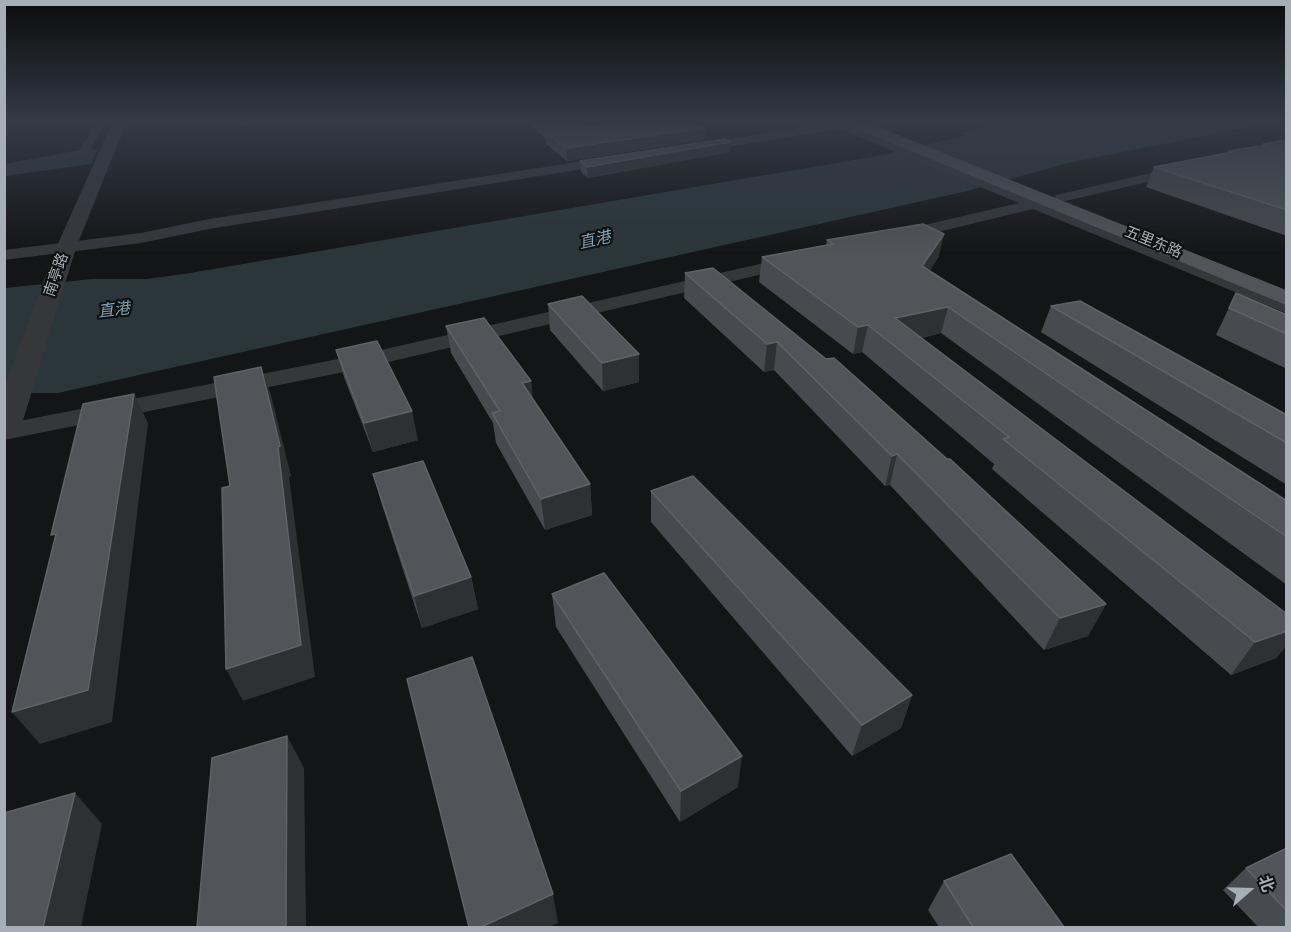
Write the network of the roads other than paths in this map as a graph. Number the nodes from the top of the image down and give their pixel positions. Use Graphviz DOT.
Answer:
graph roads {
  1 [pos="101,166"];
  2 [pos="577,166"];
  3 [pos="963,166"];
  4 [pos="1196,167"];
  5 [pos="1034,196"];
  6 [pos="876,242"];
  7 [pos="66,249"];
  8 [pos="4,255"];
  9 [pos="819,256"];
  10 [pos="1287,286"];
  11 [pos="1287,297"];
  12 [pos="1287,307"];
  13 [pos="7,422"];
  1 -- 7 [label="street, 南亭路"];
  2 -- 7 [label="street"];
  3 -- 5 [label="main road"];
  4 -- 5 [label="street"];
  5 -- 6 [label="street"];
  5 -- 10 [label="main road, 五里东路"];
  5 -- 11 [label="main road, 五里东路"];
  5 -- 12 [label="street"];
  7 -- 8 [label="street"];
  7 -- 13 [label="street, 南亭路"];
  9 -- 13 [label="street"];
}
